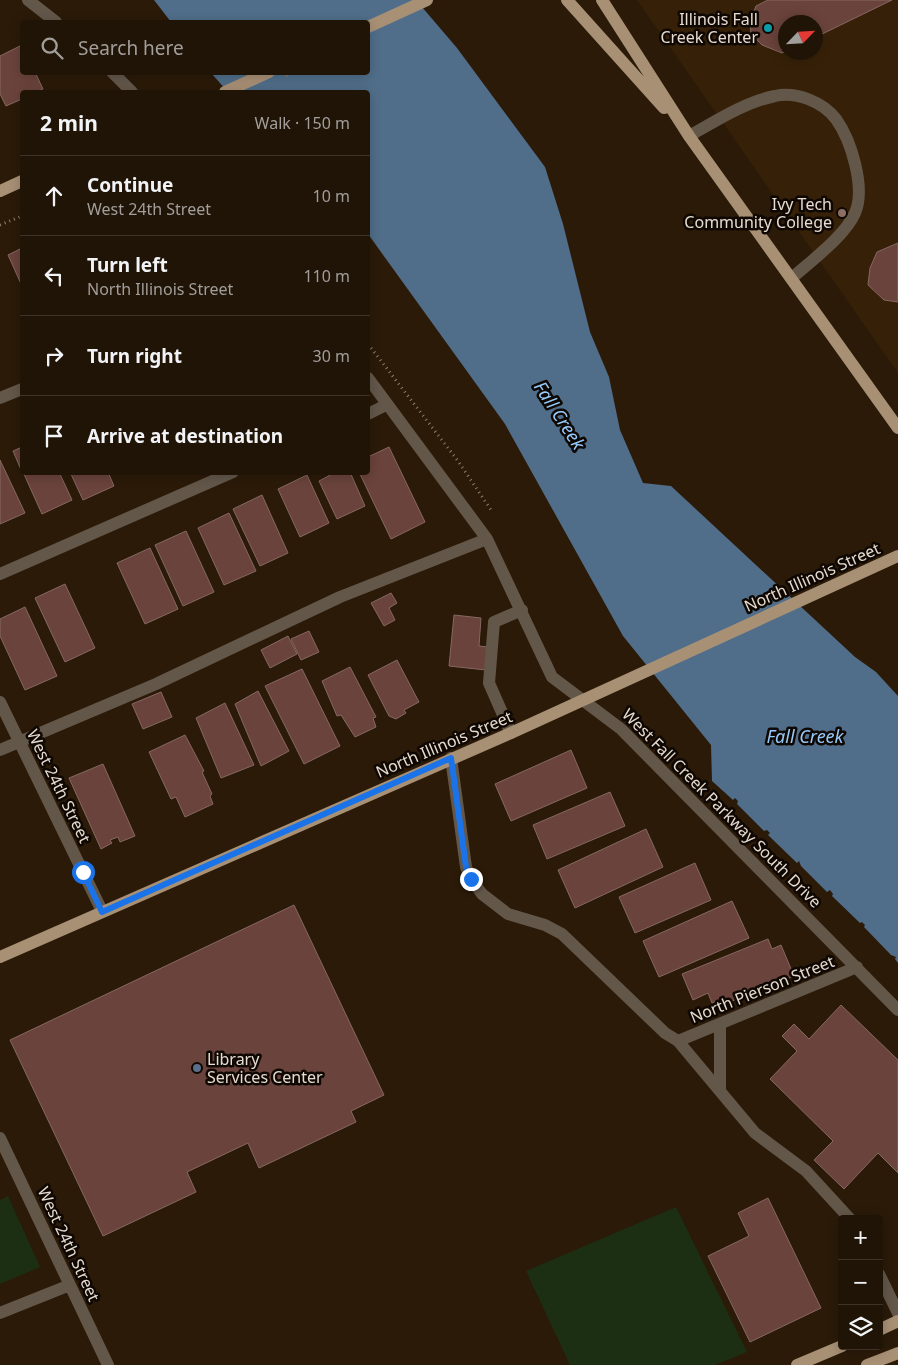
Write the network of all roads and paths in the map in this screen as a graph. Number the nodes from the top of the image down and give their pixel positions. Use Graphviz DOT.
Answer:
graph roads {
  1 [pos="28,0"];
  2 [pos="427,0"];
  3 [pos="567,0"];
  4 [pos="602,0"];
  5 [pos="53,20"];
  6 [pos="370,26"];
  7 [pos="115,75"];
  8 [pos="262,75"];
  9 [pos="130,90"];
  10 [pos="229,90"];
  11 [pos="689,136"];
  12 [pos="20,182"];
  13 [pos="0,191"];
  14 [pos="20,217"];
  15 [pos="0,225"];
  16 [pos="792,278"];
  17 [pos="370,381"];
  18 [pos="20,390"];
  19 [pos="0,398"];
  20 [pos="386,405"];
  21 [pos="370,413"];
  22 [pos="898,428"];
  23 [pos="226,475"];
  24 [pos="486,539"];
  25 [pos="898,556"];
  26 [pos="0,574"];
  27 [pos="522,610"];
  28 [pos="583,700"];
  29 [pos="0,702"];
  30 [pos="511,733"];
  31 [pos="19,742"];
  32 [pos="0,750"];
  33 [pos="451,758"];
  34 [pos="102,912"];
  35 [pos="0,957"];
  36 [pos="857,967"];
  37 [pos="898,1010"];
  38 [pos="720,1024"];
  39 [pos="678,1041"];
  40 [pos="720,1091"];
  41 [pos="0,1138"];
  42 [pos="846,1215"];
  43 [pos="883,1282"];
  44 [pos="70,1285"];
  45 [pos="0,1313"];
  46 [pos="898,1313"];
  47 [pos="898,1321"];
  48 [pos="883,1328"];
  49 [pos="838,1348"];
  50 [pos="898,1353"];
  51 [pos="108,1365"];
  52 [pos="797,1365"];
  53 [pos="867,1365"];
  1 -- 5 [label="street"];
  2 -- 6 [label="main road"];
  3 -- 11 [label="main road"];
  4 -- 11 [label="main road"];
  7 -- 9 [label="street"];
  8 -- 10 [label="main road"];
  11 -- 16 [label="main road"];
  11 -- 16 [label="street"];
  12 -- 13 [label="main road"];
  14 -- 15 [label="path"];
  16 -- 22 [label="main road"];
  17 -- 20 [label="street, West Fall Creek Parkway South Drive"];
  18 -- 19 [label="street"];
  20 -- 21 [label="street"];
  20 -- 24 [label="street, West Fall Creek Parkway South Drive"];
  23 -- 26 [label="street"];
  24 -- 27 [label="street, West Fall Creek Parkway South Drive"];
  24 -- 31 [label="street"];
  25 -- 28 [label="main road, North Illinois Street"];
  27 -- 28 [label="street, West Fall Creek Parkway South Drive"];
  27 -- 30 [label="street"];
  28 -- 30 [label="main road, North Illinois Street"];
  28 -- 36 [label="street, West Fall Creek Parkway South Drive"];
  29 -- 31 [label="street, West 24th Street"];
  30 -- 33 [label="main road, North Illinois Street"];
  31 -- 32 [label="street"];
  31 -- 34 [label="street, West 24th Street"];
  33 -- 34 [label="main road, North Illinois Street"];
  33 -- 39 [label="street"];
  34 -- 35 [label="main road, North Illinois Street"];
  36 -- 37 [label="street, West Fall Creek Parkway South Drive"];
  36 -- 38 [label="street, North Pierson Street"];
  38 -- 39 [label="street, North Pierson Street"];
  38 -- 40 [label="street"];
  39 -- 40 [label="street"];
  40 -- 42 [label="street"];
  41 -- 44 [label="street, West 24th Street"];
  43 -- 46 [label="street"];
  44 -- 45 [label="street"];
  44 -- 51 [label="street, West 24th Street"];
  47 -- 48 [label="main road"];
  49 -- 52 [label="main road"];
  50 -- 53 [label="main road"];
}
